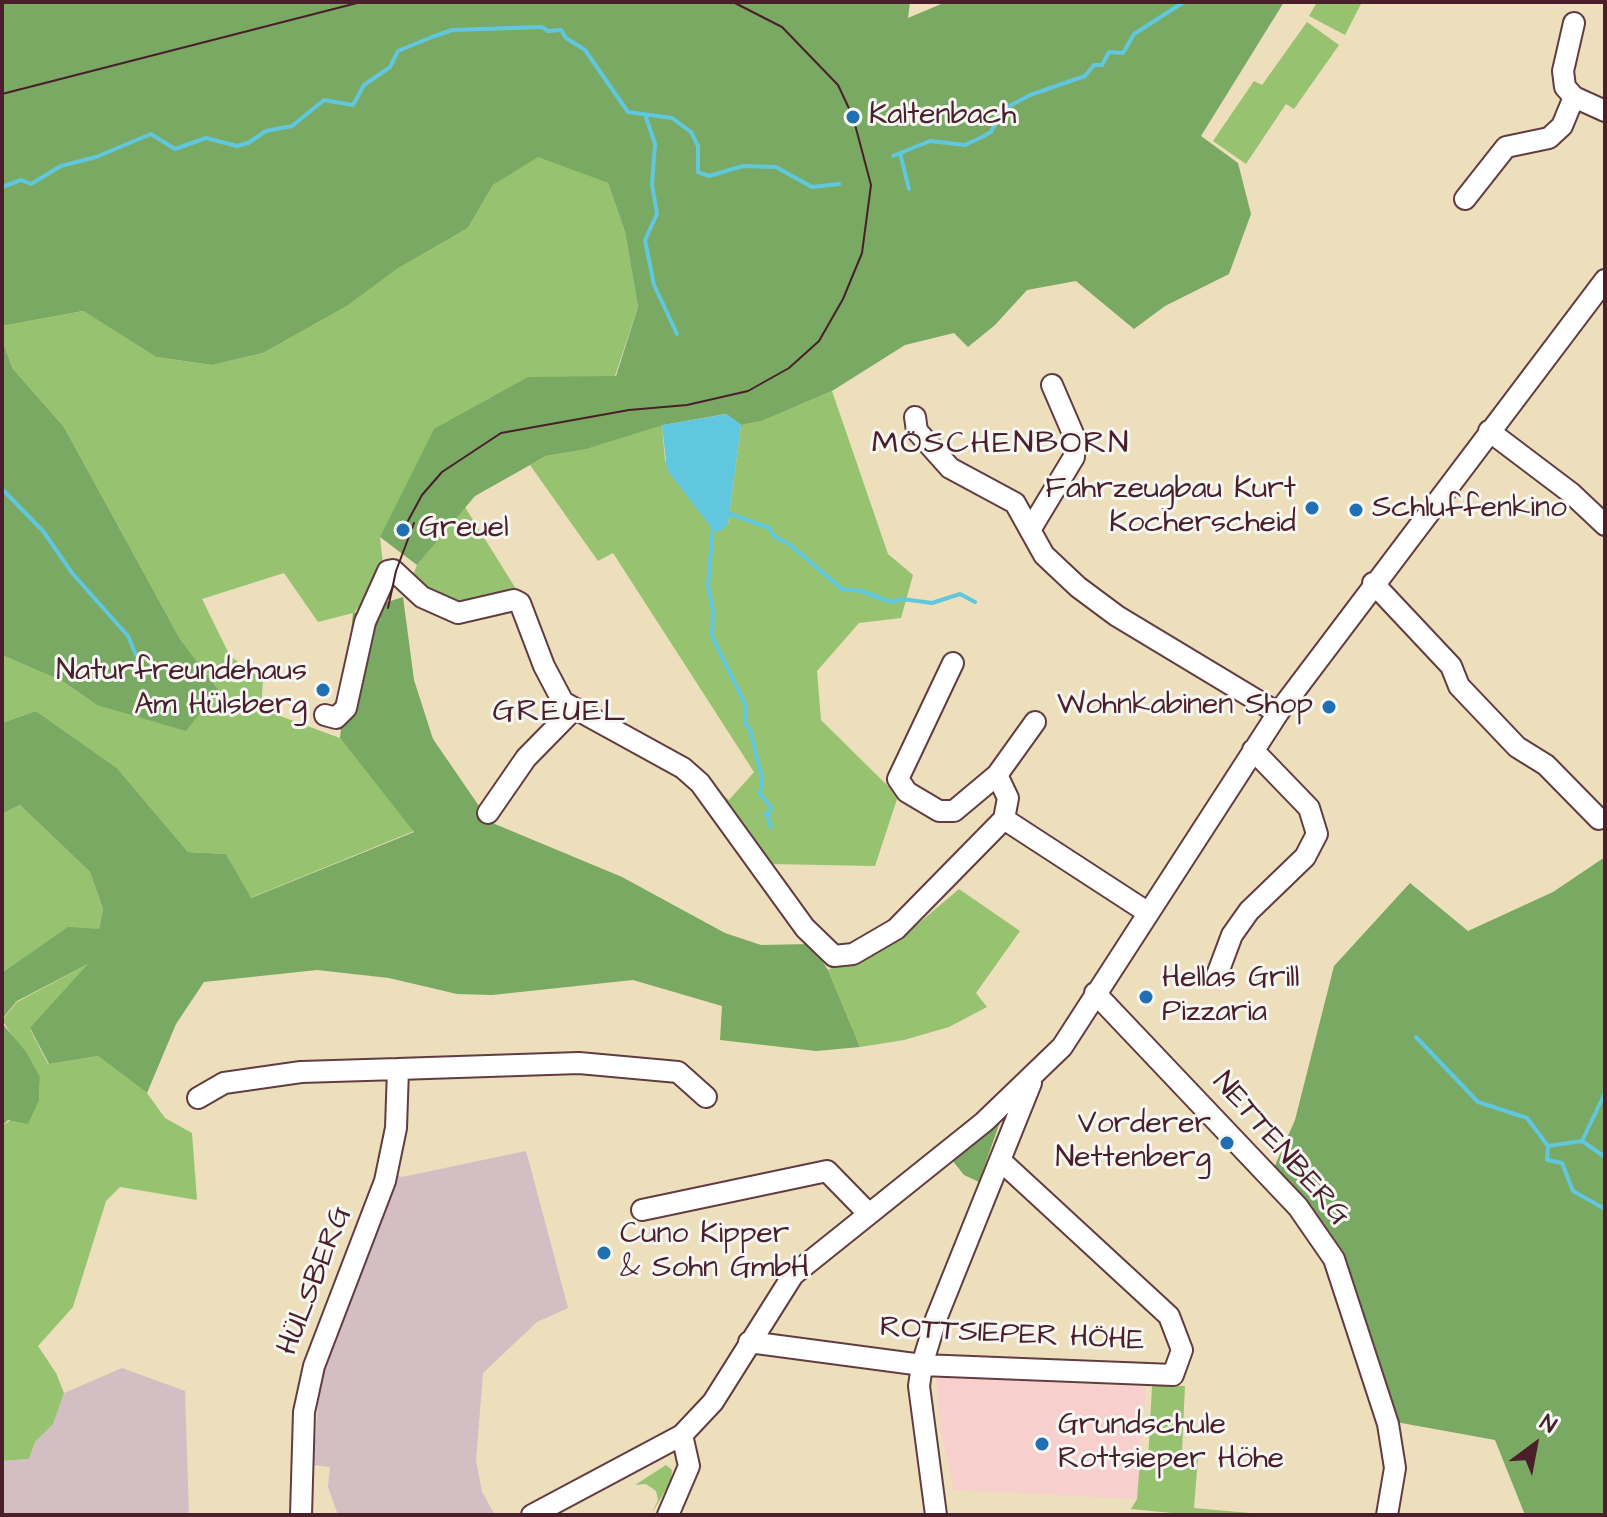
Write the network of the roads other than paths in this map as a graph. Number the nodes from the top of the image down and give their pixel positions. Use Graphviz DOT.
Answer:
graph roads {
  1 [pos="1574,23"];
  2 [pos="1574,97"];
  3 [pos="1605,111"];
  4 [pos="1465,199"];
  5 [pos="1605,280"];
  6 [pos="1052,385"];
  7 [pos="915,417"];
  8 [pos="1489,431"];
  9 [pos="1605,525"];
  10 [pos="1030,530"];
  11 [pos="1373,583"];
  12 [pos="953,663"];
  13 [pos="574,709"];
  14 [pos="1278,713"];
  15 [pos="325,715"];
  16 [pos="1035,722"];
  17 [pos="1253,750"];
  18 [pos="997,775"];
  19 [pos="488,813"];
  20 [pos="1004,819"];
  21 [pos="1599,819"];
  22 [pos="1147,912"];
  23 [pos="1217,975"];
  24 [pos="1095,993"];
  25 [pos="398,1069"];
  26 [pos="1034,1075"];
  27 [pos="706,1097"];
  28 [pos="198,1098"];
  29 [pos="1001,1161"];
  30 [pos="642,1210"];
  31 [pos="868,1213"];
  32 [pos="749,1342"];
  33 [pos="922,1365"];
  34 [pos="682,1435"];
  35 [pos="301,1515"];
  36 [pos="532,1515"];
  37 [pos="668,1515"];
  38 [pos="936,1515"];
  39 [pos="1387,1515"];
  1 -- 2 [label="street"];
  2 -- 3 [label="street"];
  2 -- 4 [label="street"];
  5 -- 8 [label="street"];
  6 -- 10 [label="street"];
  7 -- 10 [label="street"];
  8 -- 9 [label="street"];
  8 -- 11 [label="street"];
  10 -- 14 [label="street"];
  11 -- 14 [label="street"];
  11 -- 21 [label="street"];
  12 -- 18 [label="street"];
  13 -- 15 [label="street"];
  13 -- 19 [label="street"];
  13 -- 20 [label="street"];
  14 -- 17 [label="street"];
  16 -- 18 [label="street"];
  17 -- 22 [label="street"];
  17 -- 23 [label="street"];
  18 -- 20 [label="street"];
  20 -- 22 [label="street"];
  22 -- 24 [label="street"];
  24 -- 26 [label="street"];
  24 -- 39 [label="street, NETTENBERG"];
  25 -- 27 [label="street"];
  25 -- 28 [label="street"];
  25 -- 35 [label="street, HÜLSBERG"];
  26 -- 29 [label="street"];
  26 -- 31 [label="street"];
  29 -- 33 [label="street"];
  29 -- 33 [label="street, ROTTSIEPER HÖHE"];
  30 -- 31 [label="street"];
  31 -- 32 [label="street"];
  32 -- 33 [label="street, ROTTSIEPER HÖHE"];
  32 -- 34 [label="street"];
  33 -- 38 [label="street"];
  34 -- 36 [label="street"];
  34 -- 37 [label="street"];
}
